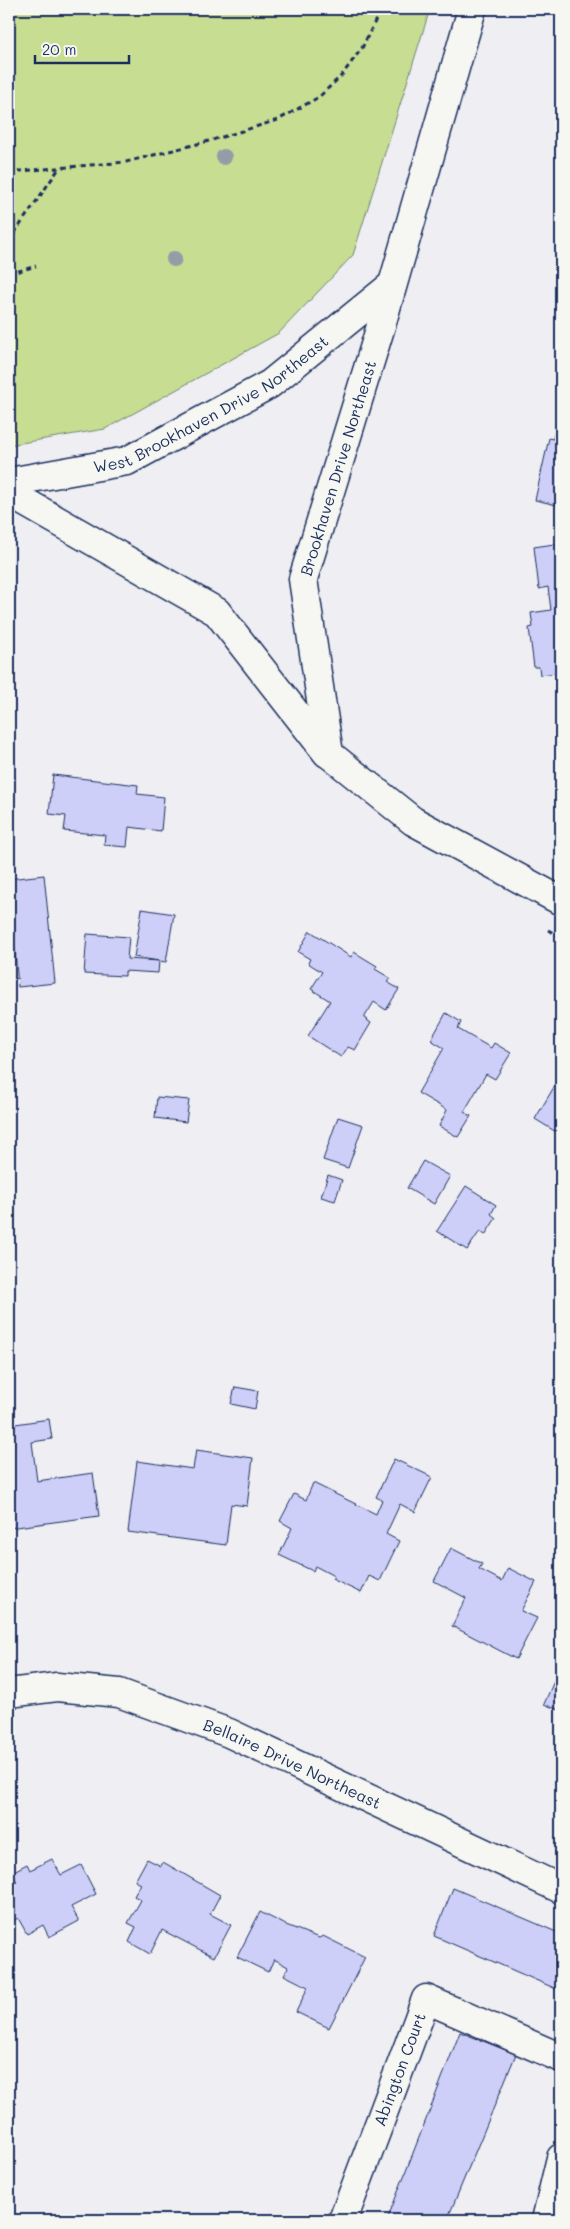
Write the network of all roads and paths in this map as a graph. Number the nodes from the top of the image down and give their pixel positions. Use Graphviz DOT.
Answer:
graph roads {
  1 [pos="381,9"];
  2 [pos="472,9"];
  3 [pos="61,167"];
  4 [pos="9,172"];
  5 [pos="9,241"];
  6 [pos="36,266"];
  7 [pos="9,274"];
  8 [pos="392,285"];
  9 [pos="9,482"];
  10 [pos="9,493"];
  11 [pos="329,754"];
  12 [pos="561,901"];
  13 [pos="9,1693"];
  14 [pos="561,1889"];
  15 [pos="561,2058"];
  16 [pos="561,2158"];
  17 [pos="343,2220"];
  18 [pos="546,2220"];
  1 -- 3 [label="path"];
  2 -- 8 [label="street, Brookhaven Drive Northeast"];
  3 -- 4 [label="path"];
  3 -- 5 [label="path"];
  6 -- 7 [label="path"];
  8 -- 9 [label="street, West Brookhaven Drive Northeast"];
  8 -- 11 [label="street, Brookhaven Drive Northeast"];
  10 -- 11 [label="street"];
  11 -- 12 [label="street"];
  13 -- 14 [label="street, Bellaire Drive Northeast"];
  15 -- 17 [label="street, Abington Court"];
  16 -- 18 [label="street"];
}
